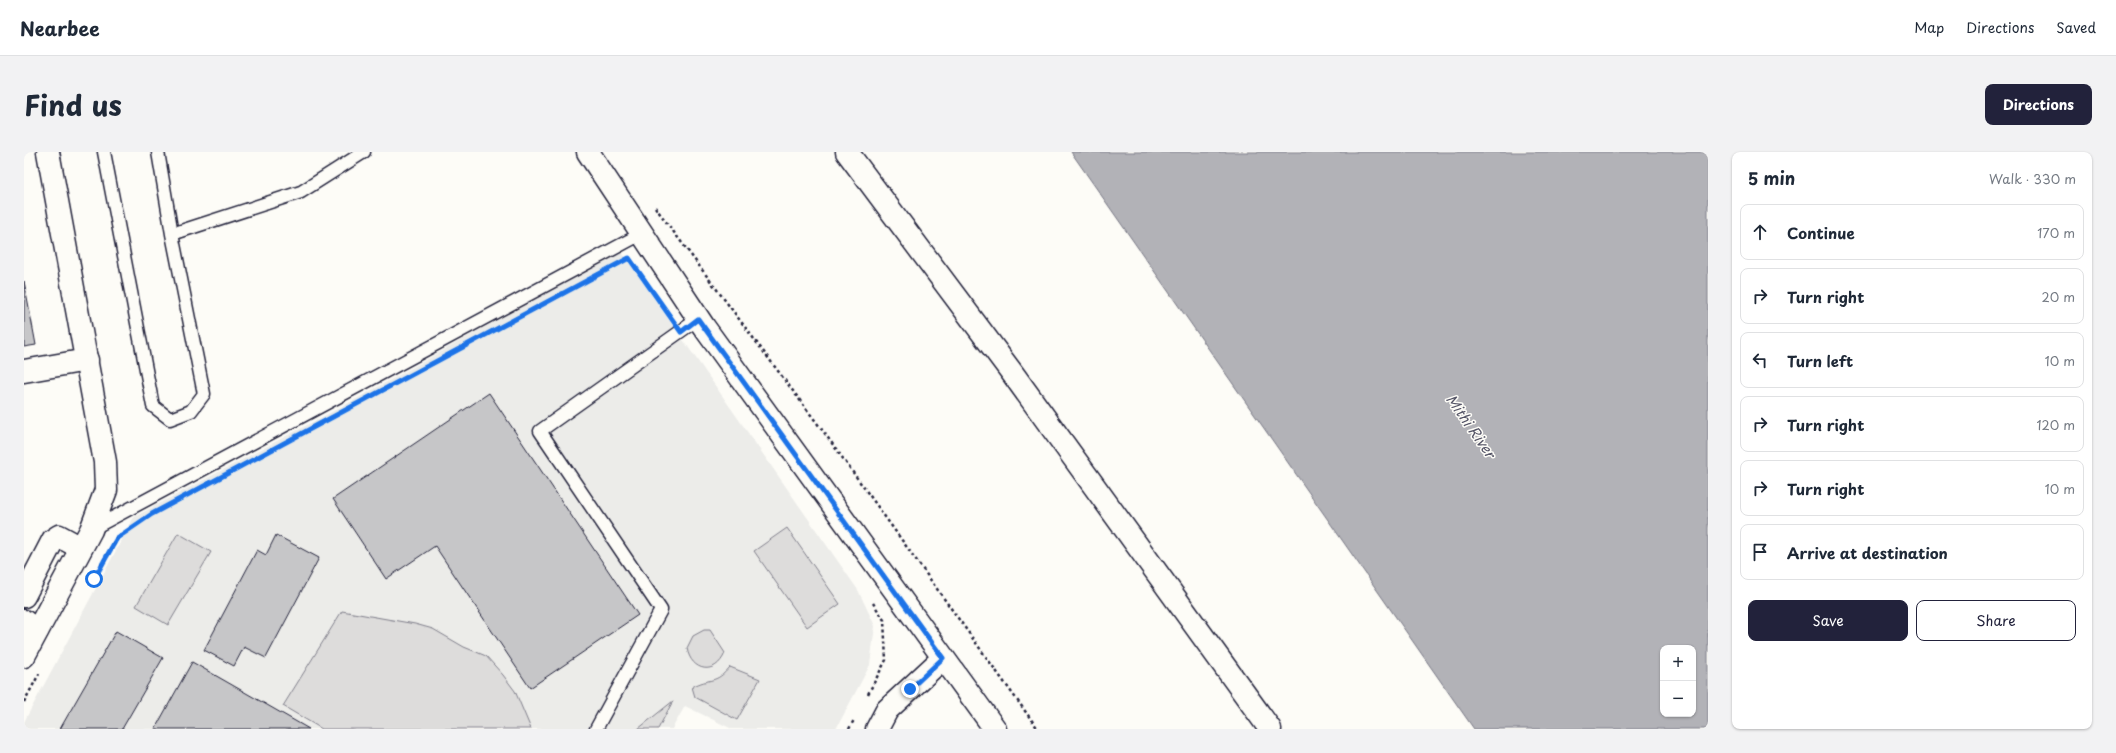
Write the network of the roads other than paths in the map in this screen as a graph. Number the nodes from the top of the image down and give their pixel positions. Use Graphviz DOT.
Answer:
graph roads {
  1 [pos="48,152"];
  2 [pos="104,152"];
  3 [pos="158,152"];
  4 [pos="364,152"];
  5 [pos="588,152"];
  6 [pos="847,152"];
  7 [pos="643,233"];
  8 [pos="172,234"];
  9 [pos="698,319"];
  10 [pos="86,360"];
  11 [pos="24,371"];
  12 [pos="86,539"];
  13 [pos="24,596"];
  14 [pos="31,626"];
  15 [pos="24,656"];
  16 [pos="943,658"];
  17 [pos="596,729"];
  18 [pos="877,729"];
  19 [pos="995,729"];
  20 [pos="1270,729"];
  1 -- 10 [label="street"];
  2 -- 8 [label="lane"];
  3 -- 8 [label="lane"];
  4 -- 8 [label="lane"];
  5 -- 7 [label="street"];
  6 -- 20 [label="street"];
  7 -- 9 [label="street"];
  7 -- 12 [label="lane"];
  9 -- 16 [label="street"];
  9 -- 17 [label="lane"];
  10 -- 11 [label="street"];
  10 -- 12 [label="street"];
  12 -- 13 [label="street"];
  12 -- 14 [label="street"];
  14 -- 15 [label="street"];
  16 -- 18 [label="street"];
  16 -- 19 [label="street"];
}
